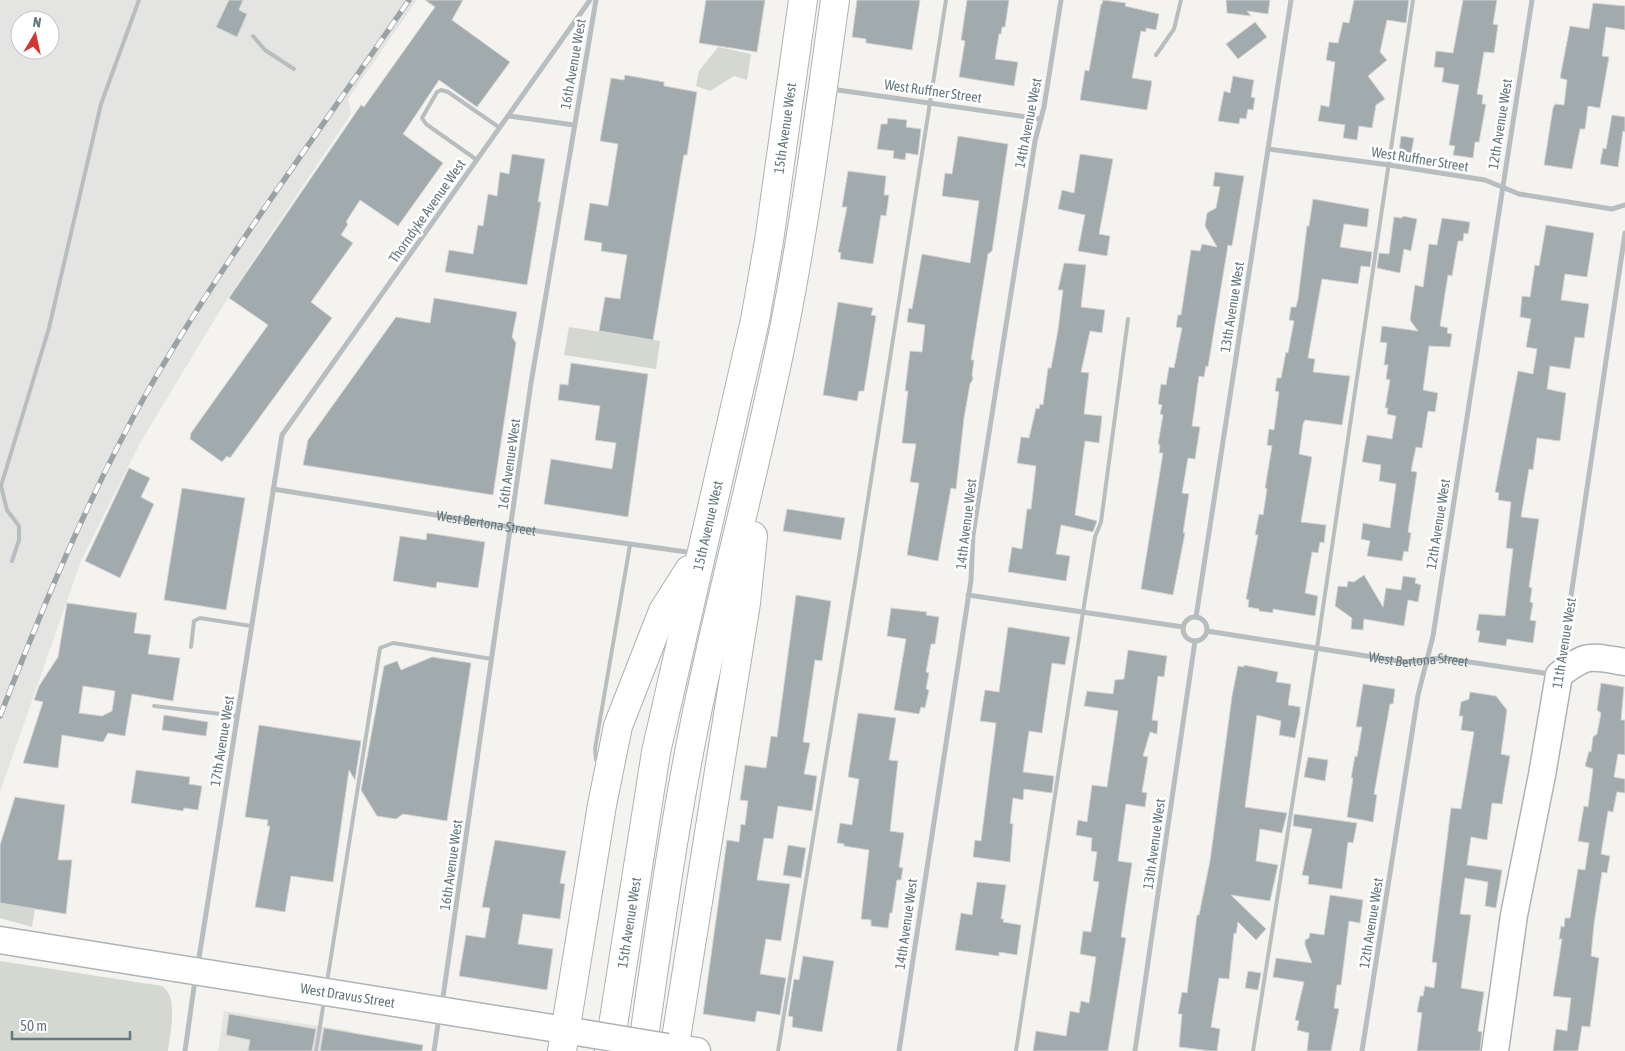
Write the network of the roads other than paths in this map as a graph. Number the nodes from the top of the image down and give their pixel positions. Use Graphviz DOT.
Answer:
graph roads {
  1 [pos="139,0"];
  2 [pos="590,0"];
  3 [pos="596,0"];
  4 [pos="802,0"];
  5 [pos="835,0"];
  6 [pos="946,0"];
  7 [pos="1061,0"];
  8 [pos="1181,0"];
  9 [pos="1291,0"];
  10 [pos="1413,0"];
  11 [pos="1532,0"];
  12 [pos="253,36"];
  13 [pos="1156,55"];
  14 [pos="294,69"];
  15 [pos="822,89"];
  16 [pos="929,102"];
  17 [pos="509,116"];
  18 [pos="1041,119"];
  19 [pos="574,124"];
  20 [pos="500,128"];
  21 [pos="1268,149"];
  22 [pos="477,160"];
  23 [pos="1389,165"];
  24 [pos="1502,188"];
  25 [pos="1625,205"];
  26 [pos="1625,233"];
  27 [pos="1128,319"];
  28 [pos="282,435"];
  29 [pos="273,489"];
  30 [pos="511,527"];
  31 [pos="630,545"];
  32 [pos="700,554"];
  33 [pos="12,561"];
  34 [pos="968,594"];
  35 [pos="1083,612"];
  36 [pos="1196,617"];
  37 [pos="251,626"];
  38 [pos="1183,627"];
  39 [pos="1207,631"];
  40 [pos="1196,641"];
  41 [pos="191,647"];
  42 [pos="1317,648"];
  43 [pos="493,659"];
  44 [pos="1426,660"];
  45 [pos="1625,662"];
  46 [pos="1559,675"];
  47 [pos="154,706"];
  48 [pos="237,716"];
  49 [pos="610,764"];
  50 [pos="0,940"];
  51 [pos="196,971"];
  52 [pos="325,992"];
  53 [pos="441,1010"];
  54 [pos="570,1038"];
  55 [pos="671,1049"];
  56 [pos="185,1051"];
  57 [pos="316,1051"];
  58 [pos="434,1051"];
  59 [pos="609,1051"];
  60 [pos="778,1051"];
  61 [pos="899,1051"];
  62 [pos="1016,1051"];
  63 [pos="1135,1051"];
  64 [pos="1253,1051"];
  65 [pos="1362,1051"];
  66 [pos="1495,1051"];
  1 -- 33 [label="lane"];
  2 -- 17 [label="street, Thorndyke Avenue West"];
  3 -- 19 [label="street, 16th Avenue West"];
  4 -- 32 [label="main road, 15th Avenue West"];
  5 -- 15 [label="main road"];
  6 -- 16 [label="lane"];
  7 -- 18 [label="street, 14th Avenue West"];
  8 -- 13 [label="lane"];
  9 -- 21 [label="street, 13th Avenue West"];
  10 -- 23 [label="lane"];
  11 -- 24 [label="street, 12th Avenue West"];
  12 -- 14 [label="lane"];
  15 -- 16 [label="street, West Ruffner Street"];
  15 -- 55 [label="main road"];
  16 -- 18 [label="street, West Ruffner Street"];
  16 -- 60 [label="lane"];
  17 -- 19 [label="street"];
  17 -- 20 [label="street, Thorndyke Avenue West"];
  18 -- 34 [label="street, 14th Avenue West"];
  19 -- 30 [label="street, 16th Avenue West"];
  20 -- 22 [label="street, Thorndyke Avenue West"];
  20 -- 22 [label="lane"];
  21 -- 23 [label="street, West Ruffner Street"];
  21 -- 36 [label="street, 13th Avenue West"];
  22 -- 28 [label="street, Thorndyke Avenue West"];
  23 -- 24 [label="street, West Ruffner Street"];
  23 -- 42 [label="lane"];
  24 -- 25 [label="street, West Ruffner Street"];
  24 -- 44 [label="street, 12th Avenue West"];
  26 -- 46 [label="street, 11th Avenue West"];
  27 -- 35 [label="lane"];
  28 -- 29 [label="street, 17th Avenue West"];
  29 -- 30 [label="street, West Bertona Street"];
  29 -- 37 [label="street, 17th Avenue West"];
  30 -- 31 [label="street, West Bertona Street"];
  30 -- 43 [label="street, 16th Avenue West"];
  31 -- 32 [label="street, West Bertona Street"];
  31 -- 49 [label="lane"];
  32 -- 49 [label="main road"];
  32 -- 59 [label="main road, 15th Avenue West"];
  34 -- 35 [label="street"];
  34 -- 61 [label="street, 14th Avenue West"];
  35 -- 38 [label="street"];
  35 -- 62 [label="lane"];
  36 -- 38 [label="street"];
  36 -- 39 [label="street"];
  37 -- 41 [label="lane"];
  37 -- 48 [label="street, 17th Avenue West"];
  38 -- 40 [label="street"];
  39 -- 40 [label="street"];
  39 -- 42 [label="street, West Bertona Street"];
  40 -- 63 [label="street, 13th Avenue West"];
  42 -- 44 [label="street, West Bertona Street"];
  42 -- 64 [label="lane"];
  43 -- 52 [label="lane"];
  43 -- 53 [label="street, 16th Avenue West"];
  44 -- 46 [label="street, West Bertona Street"];
  44 -- 65 [label="street, 12th Avenue West"];
  45 -- 46 [label="main road"];
  46 -- 66 [label="main road, 11th Avenue West"];
  47 -- 48 [label="lane"];
  48 -- 51 [label="street, 17th Avenue West"];
  49 -- 54 [label="main road"];
  50 -- 51 [label="main road, West Dravus Street"];
  51 -- 52 [label="main road, West Dravus Street"];
  51 -- 56 [label="street, 17th Avenue West"];
  52 -- 53 [label="main road, West Dravus Street"];
  52 -- 57 [label="lane"];
  53 -- 54 [label="main road, West Dravus Street"];
  53 -- 58 [label="street, 16th Avenue West"];
  54 -- 55 [label="main road, West Dravus Street, bridge"];
}
